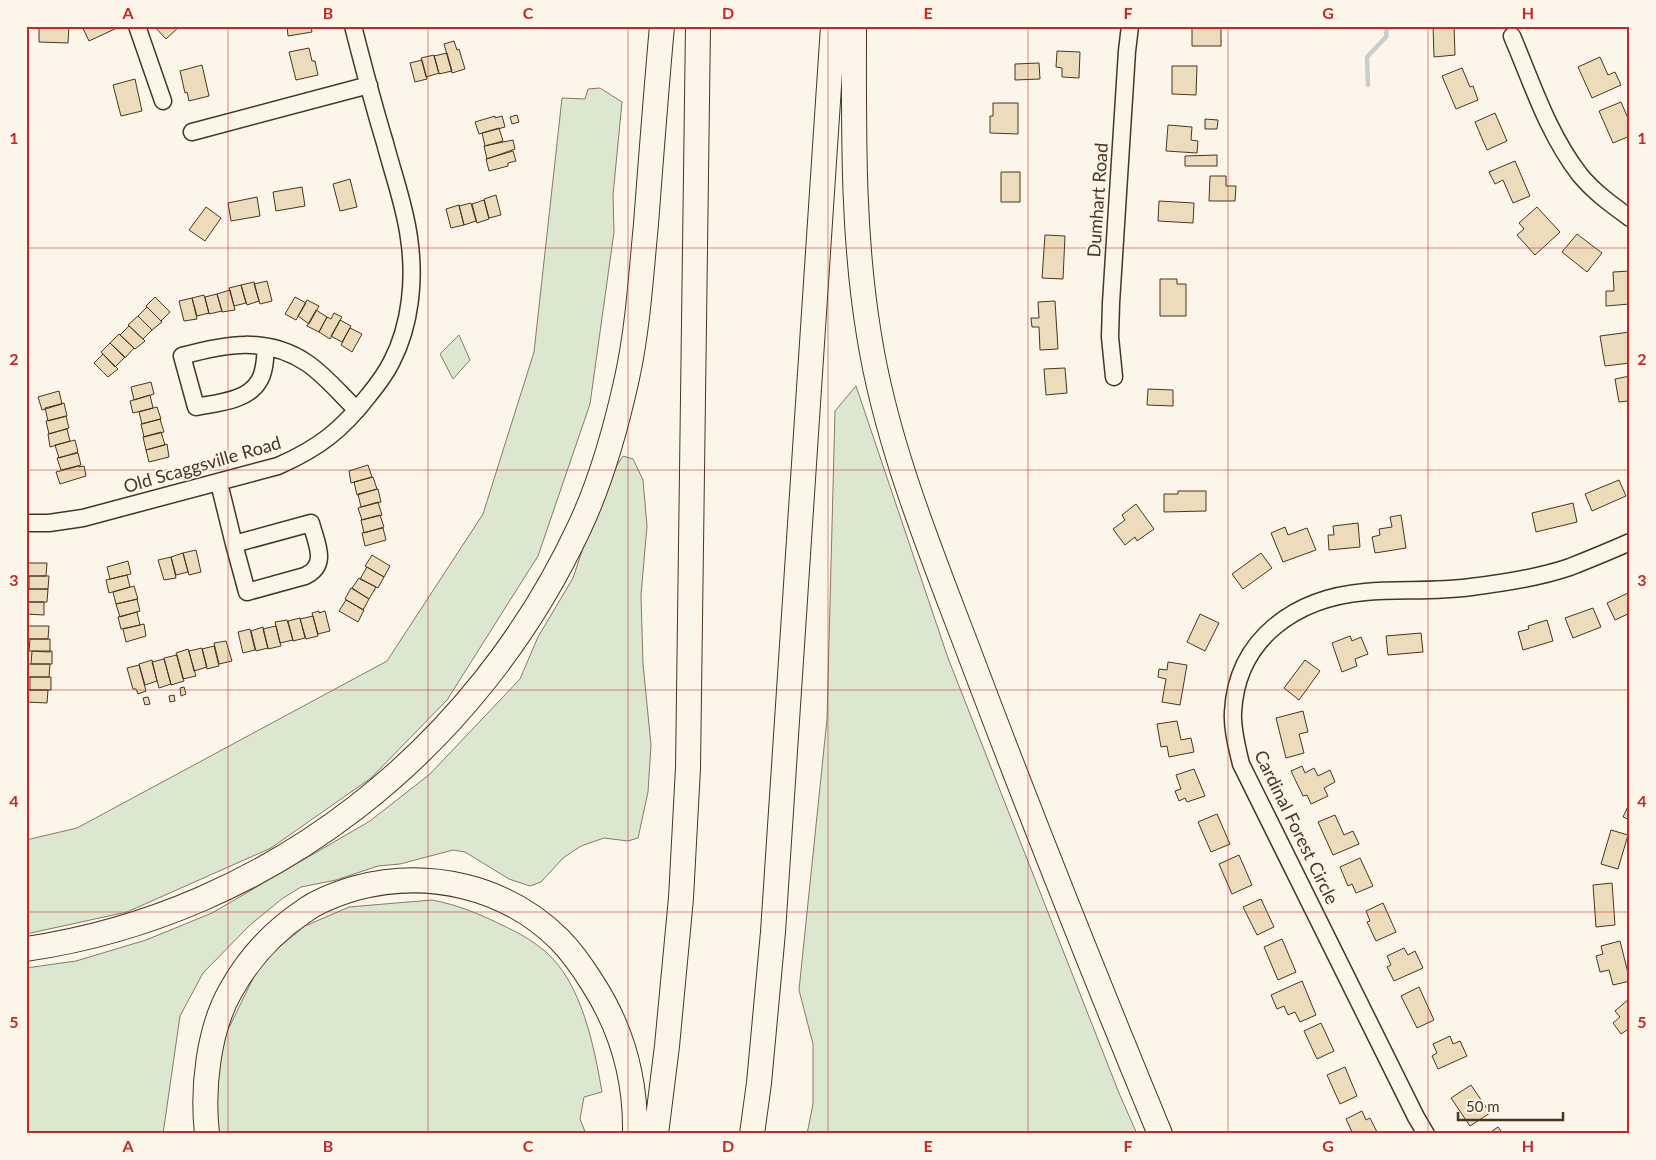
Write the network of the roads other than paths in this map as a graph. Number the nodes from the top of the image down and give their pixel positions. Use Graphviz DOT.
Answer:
graph roads {
  1 [pos="137,26"];
  2 [pos="353,26"];
  3 [pos="662,26"];
  4 [pos="698,26"];
  5 [pos="833,26"];
  6 [pos="854,26"];
  7 [pos="1130,26"];
  8 [pos="1512,36"];
  9 [pos="368,85"];
  10 [pos="163,100"];
  11 [pos="192,132"];
  12 [pos="1630,218"];
  13 [pos="266,347"];
  14 [pos="1114,377"];
  15 [pos="357,410"];
  16 [pos="219,483"];
  17 [pos="26,523"];
  18 [pos="1630,542"];
  19 [pos="234,544"];
  20 [pos="26,949"];
  21 [pos="207,1134"];
  22 [pos="635,1134"];
  23 [pos="656,1134"];
  24 [pos="752,1134"];
  25 [pos="1160,1134"];
  26 [pos="1426,1134"];
  1 -- 10 [label="street"];
  2 -- 9 [label="street, Old Scaggsville Road"];
  3 -- 20 [label="highway"];
  4 -- 23 [label="highway"];
  5 -- 24 [label="highway"];
  6 -- 25 [label="highway"];
  7 -- 14 [label="street, Dumhart Road"];
  8 -- 12 [label="street"];
  9 -- 11 [label="street"];
  9 -- 15 [label="street, Old Scaggsville Road"];
  13 -- 13 [label="street"];
  13 -- 15 [label="street"];
  15 -- 16 [label="street, Old Scaggsville Road"];
  16 -- 17 [label="street, Old Scaggsville Road"];
  16 -- 19 [label="street"];
  18 -- 26 [label="street, Cardinal Forest Circle"];
  19 -- 19 [label="street"];
  21 -- 22 [label="highway"];
}
